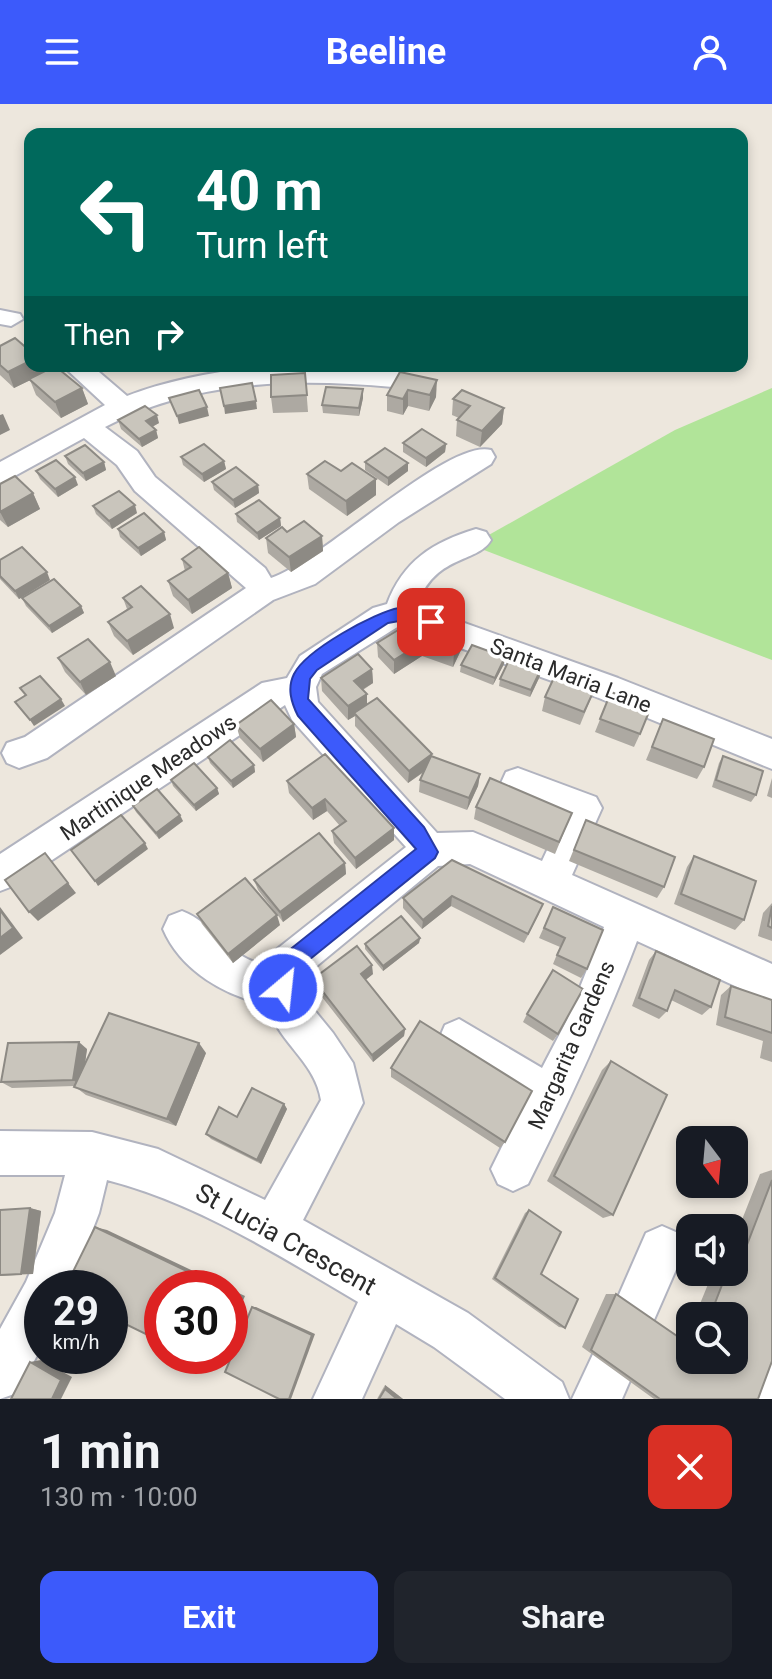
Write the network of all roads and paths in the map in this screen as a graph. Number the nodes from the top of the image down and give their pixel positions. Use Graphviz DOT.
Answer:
graph roads {
  1 [pos="83,372"];
  2 [pos="376,374"];
  3 [pos="123,406"];
  4 [pos="86,426"];
  5 [pos="481,457"];
  6 [pos="0,474"];
  7 [pos="476,540"];
  8 [pos="264,591"];
  9 [pos="399,614"];
  10 [pos="299,689"];
  11 [pos="19,753"];
  12 [pos="772,754"];
  13 [pos="518,783"];
  14 [pos="428,852"];
  15 [pos="0,874"];
  16 [pos="550,884"];
  17 [pos="626,920"];
  18 [pos="182,929"];
  19 [pos="772,984"];
  20 [pos="283,988"];
  21 [pos="459,1039"];
  22 [pos="550,1097"];
  23 [pos="0,1153"];
  24 [pos="92,1154"];
  25 [pos="513,1169"];
  26 [pos="274,1228"];
  27 [pos="662,1249"];
  28 [pos="54,1270"];
  29 [pos="386,1294"];
  30 [pos="634,1313"];
  31 [pos="24,1332"];
  32 [pos="772,1362"];
  33 [pos="0,1376"];
  34 [pos="337,1399"];
  35 [pos="545,1399"];
  36 [pos="759,1399"];
  1 -- 3 [label="street"];
  2 -- 3 [label="street"];
  3 -- 4 [label="street"];
  4 -- 6 [label="street"];
  4 -- 8 [label="street"];
  5 -- 8 [label="street"];
  7 -- 9 [label="street"];
  8 -- 11 [label="street"];
  9 -- 10 [label="street"];
  9 -- 12 [label="street, Santa Maria Lane"];
  10 -- 14 [label="street"];
  10 -- 15 [label="street, Martinique Meadows"];
  13 -- 16 [label="street"];
  14 -- 16 [label="street"];
  14 -- 20 [label="street"];
  16 -- 17 [label="street"];
  17 -- 19 [label="street"];
  17 -- 22 [label="street, Margarita Gardens"];
  18 -- 20 [label="street"];
  20 -- 26 [label="street"];
  21 -- 22 [label="street"];
  22 -- 25 [label="street, Margarita Gardens"];
  23 -- 24 [label="street, St Lucia Crescent"];
  24 -- 26 [label="street, St Lucia Crescent"];
  24 -- 28 [label="street"];
  26 -- 29 [label="street, St Lucia Crescent"];
  27 -- 30 [label="street"];
  29 -- 34 [label="street"];
  29 -- 35 [label="street, St Lucia Crescent"];
  31 -- 33 [label="street"];
  32 -- 36 [label="street"];
}
